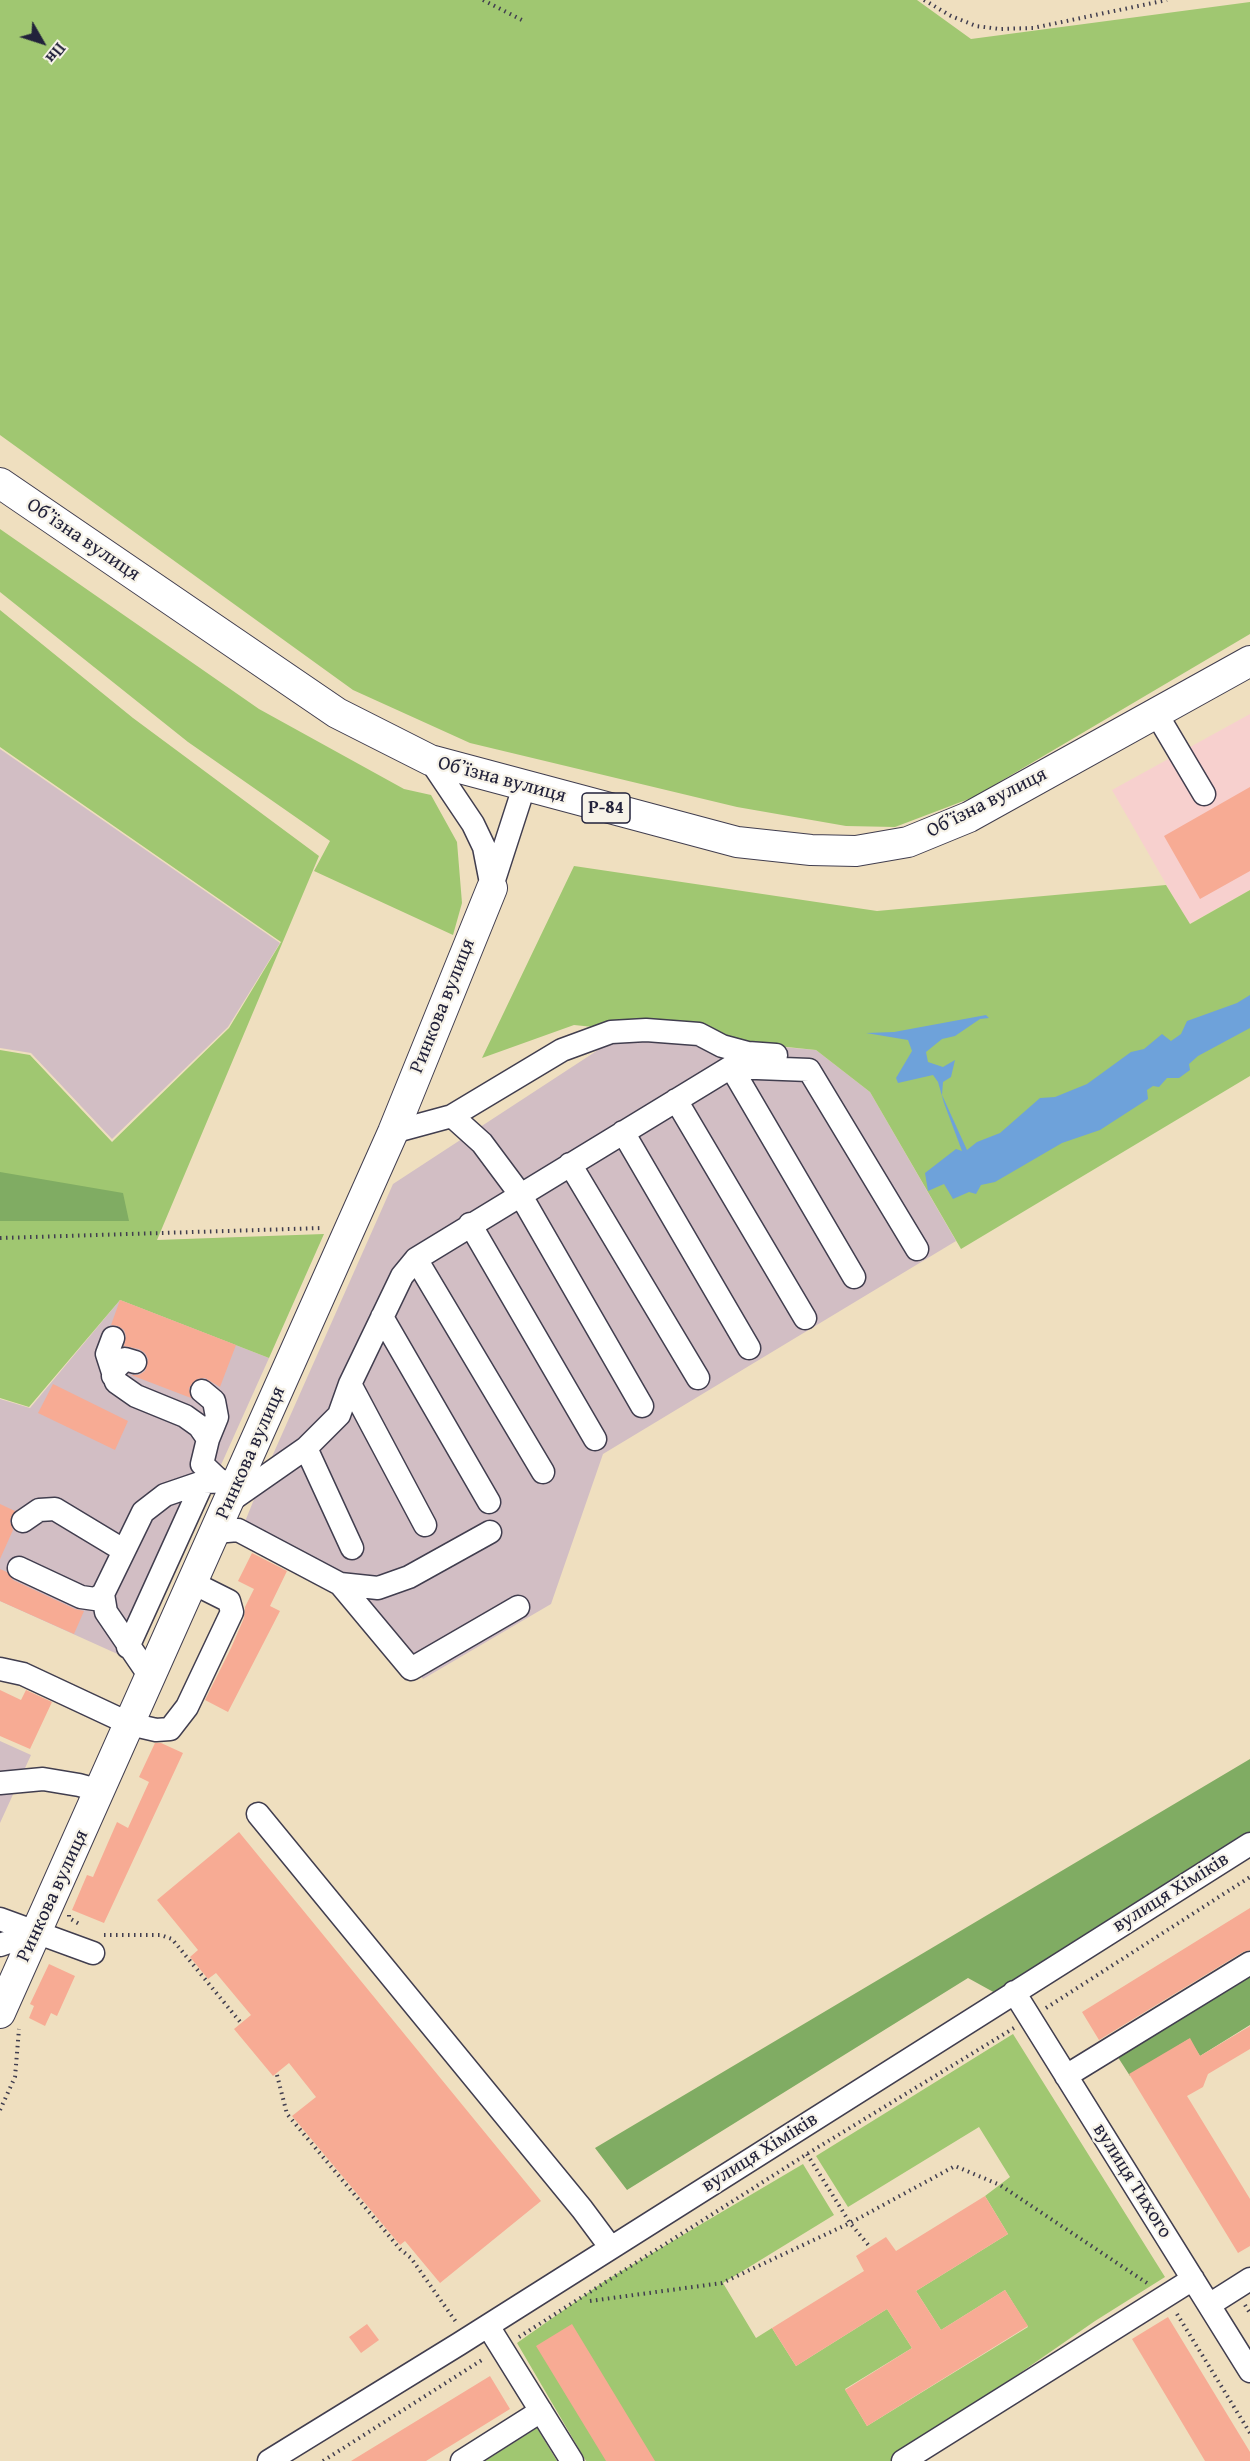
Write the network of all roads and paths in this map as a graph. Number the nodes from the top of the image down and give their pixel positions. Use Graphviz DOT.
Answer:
graph roads {
  1 [pos="483,0"];
  2 [pos="924,0"];
  3 [pos="1167,0"];
  4 [pos="522,20"];
  5 [pos="0,483"];
  6 [pos="1250,661"];
  7 [pos="1156,713"];
  8 [pos="430,760"];
  9 [pos="524,787"];
  10 [pos="1204,794"];
  11 [pos="492,888"];
  12 [pos="731,1067"];
  13 [pos="809,1070"];
  14 [pos="676,1100"];
  15 [pos="452,1116"];
  16 [pos="393,1132"];
  17 [pos="623,1132"];
  18 [pos="570,1164"];
  19 [pos="520,1194"];
  20 [pos="470,1224"];
  21 [pos="351,1228"];
  22 [pos="0,1238"];
  23 [pos="917,1249"];
  24 [pos="416,1259"];
  25 [pos="855,1277"];
  26 [pos="382,1317"];
  27 [pos="805,1318"];
  28 [pos="113,1338"];
  29 [pos="749,1348"];
  30 [pos="135,1362"];
  31 [pos="113,1376"];
  32 [pos="698,1378"];
  33 [pos="350,1384"];
  34 [pos="202,1391"];
  35 [pos="642,1406"];
  36 [pos="208,1439"];
  37 [pos="595,1439"];
  38 [pos="306,1448"];
  39 [pos="543,1472"];
  40 [pos="223,1486"];
  41 [pos="489,1502"];
  42 [pos="23,1521"];
  43 [pos="425,1526"];
  44 [pos="216,1532"];
  45 [pos="490,1533"];
  46 [pos="352,1548"];
  47 [pos="123,1550"];
  48 [pos="19,1568"];
  49 [pos="193,1583"];
  50 [pos="340,1584"];
  51 [pos="97,1601"];
  52 [pos="518,1607"];
  53 [pos="128,1647"];
  54 [pos="0,1670"];
  55 [pos="151,1678"];
  56 [pos="130,1724"];
  57 [pos="0,1783"];
  58 [pos="101,1791"];
  59 [pos="258,1814"];
  60 [pos="1250,1844"];
  61 [pos="1250,1877"];
  62 [pos="60,1909"];
  63 [pos="0,1919"];
  64 [pos="89,1929"];
  65 [pos="47,1937"];
  66 [pos="96,1944"];
  67 [pos="0,1945"];
  68 [pos="1250,1963"];
  69 [pos="1014,1992"];
  70 [pos="10,2016"];
  71 [pos="1030,2018"];
  72 [pos="241,2023"];
  73 [pos="278,2075"];
  74 [pos="1066,2076"];
  75 [pos="0,2110"];
  76 [pos="807,2154"];
  77 [pos="850,2223"];
  78 [pos="870,2247"];
  79 [pos="610,2248"];
  80 [pos="1193,2279"];
  81 [pos="1250,2279"];
  82 [pos="1165,2295"];
  83 [pos="590,2301"];
  84 [pos="1209,2305"];
  85 [pos="466,2318"];
  86 [pos="495,2321"];
  87 [pos="502,2348"];
  88 [pos="1250,2371"];
  89 [pos="541,2411"];
  90 [pos="1250,2433"];
  91 [pos="268,2461"];
  92 [pos="323,2461"];
  93 [pos="462,2461"];
  94 [pos="572,2461"];
  95 [pos="903,2461"];
  1 -- 4 [label="path"];
  2 -- 3 [label="path"];
  5 -- 8 [label="main road, Обʼїзна вулиця / Р-84"];
  6 -- 7 [label="main road, Обʼїзна вулиця / Р-84"];
  7 -- 9 [label="main road, Обʼїзна вулиця / Р-84"];
  7 -- 10 [label="street"];
  8 -- 9 [label="main road, Обʼїзна вулиця / Р-84"];
  8 -- 11 [label="street"];
  9 -- 11 [label="street, Ринкова вулиця"];
  11 -- 16 [label="main road, Ринкова вулиця"];
  12 -- 13 [label="street"];
  12 -- 14 [label="street"];
  12 -- 25 [label="street"];
  13 -- 15 [label="street"];
  13 -- 23 [label="street"];
  14 -- 17 [label="street"];
  14 -- 27 [label="street"];
  15 -- 16 [label="street"];
  15 -- 19 [label="street"];
  16 -- 21 [label="main road, Ринкова вулиця"];
  17 -- 18 [label="street"];
  17 -- 29 [label="street"];
  18 -- 19 [label="street"];
  18 -- 32 [label="street"];
  19 -- 20 [label="street"];
  19 -- 35 [label="street"];
  20 -- 24 [label="street"];
  20 -- 37 [label="street"];
  21 -- 22 [label="path"];
  21 -- 40 [label="main road, Ринкова вулиця"];
  24 -- 26 [label="street"];
  24 -- 39 [label="street"];
  26 -- 33 [label="street"];
  26 -- 41 [label="street"];
  28 -- 31 [label="street"];
  30 -- 31 [label="street"];
  31 -- 36 [label="street"];
  33 -- 38 [label="street"];
  33 -- 43 [label="street"];
  34 -- 36 [label="street"];
  36 -- 40 [label="street"];
  38 -- 40 [label="street"];
  38 -- 46 [label="street"];
  40 -- 44 [label="main road, Ринкова вулиця"];
  40 -- 47 [label="street"];
  40 -- 53 [label="street"];
  42 -- 47 [label="street"];
  44 -- 49 [label="main road, Ринкова вулиця"];
  44 -- 50 [label="street"];
  45 -- 50 [label="street"];
  47 -- 51 [label="street"];
  48 -- 51 [label="street"];
  49 -- 55 [label="main road, Ринкова вулиця"];
  49 -- 56 [label="street"];
  50 -- 52 [label="street"];
  51 -- 53 [label="street"];
  53 -- 55 [label="street"];
  54 -- 56 [label="street"];
  55 -- 56 [label="main road, Ринкова вулиця"];
  56 -- 58 [label="main road, Ринкова вулиця"];
  57 -- 58 [label="street"];
  58 -- 62 [label="main road, Ринкова вулиця"];
  59 -- 79 [label="street"];
  60 -- 69 [label="street, вулиця Хіміків"];
  61 -- 71 [label="path"];
  62 -- 64 [label="path"];
  62 -- 65 [label="main road, Ринкова вулиця"];
  62 -- 65 [label="path"];
  63 -- 65 [label="street"];
  65 -- 66 [label="street"];
  65 -- 67 [label="street"];
  65 -- 70 [label="main road, Ринкова вулиця"];
  66 -- 72 [label="path"];
  68 -- 74 [label="street"];
  69 -- 71 [label="street, вулиця Тихого"];
  69 -- 79 [label="street, вулиця Хіміків"];
  70 -- 75 [label="path"];
  71 -- 74 [label="street, вулиця Тихого"];
  71 -- 76 [label="path"];
  73 -- 85 [label="path"];
  74 -- 80 [label="street, вулиця Тихого"];
  76 -- 77 [label="path"];
  76 -- 86 [label="path"];
  77 -- 78 [label="path"];
  77 -- 82 [label="path"];
  77 -- 83 [label="path"];
  79 -- 86 [label="street, вулиця Хіміків"];
  80 -- 82 [label="street"];
  80 -- 84 [label="street, вулиця Тихого"];
  81 -- 84 [label="street"];
  82 -- 90 [label="path"];
  82 -- 95 [label="street"];
  84 -- 88 [label="street, вулиця Тихого"];
  86 -- 87 [label="street"];
  86 -- 91 [label="street, вулиця Хіміків"];
  87 -- 89 [label="street"];
  87 -- 92 [label="path"];
  89 -- 93 [label="street"];
  89 -- 94 [label="street"];
}
